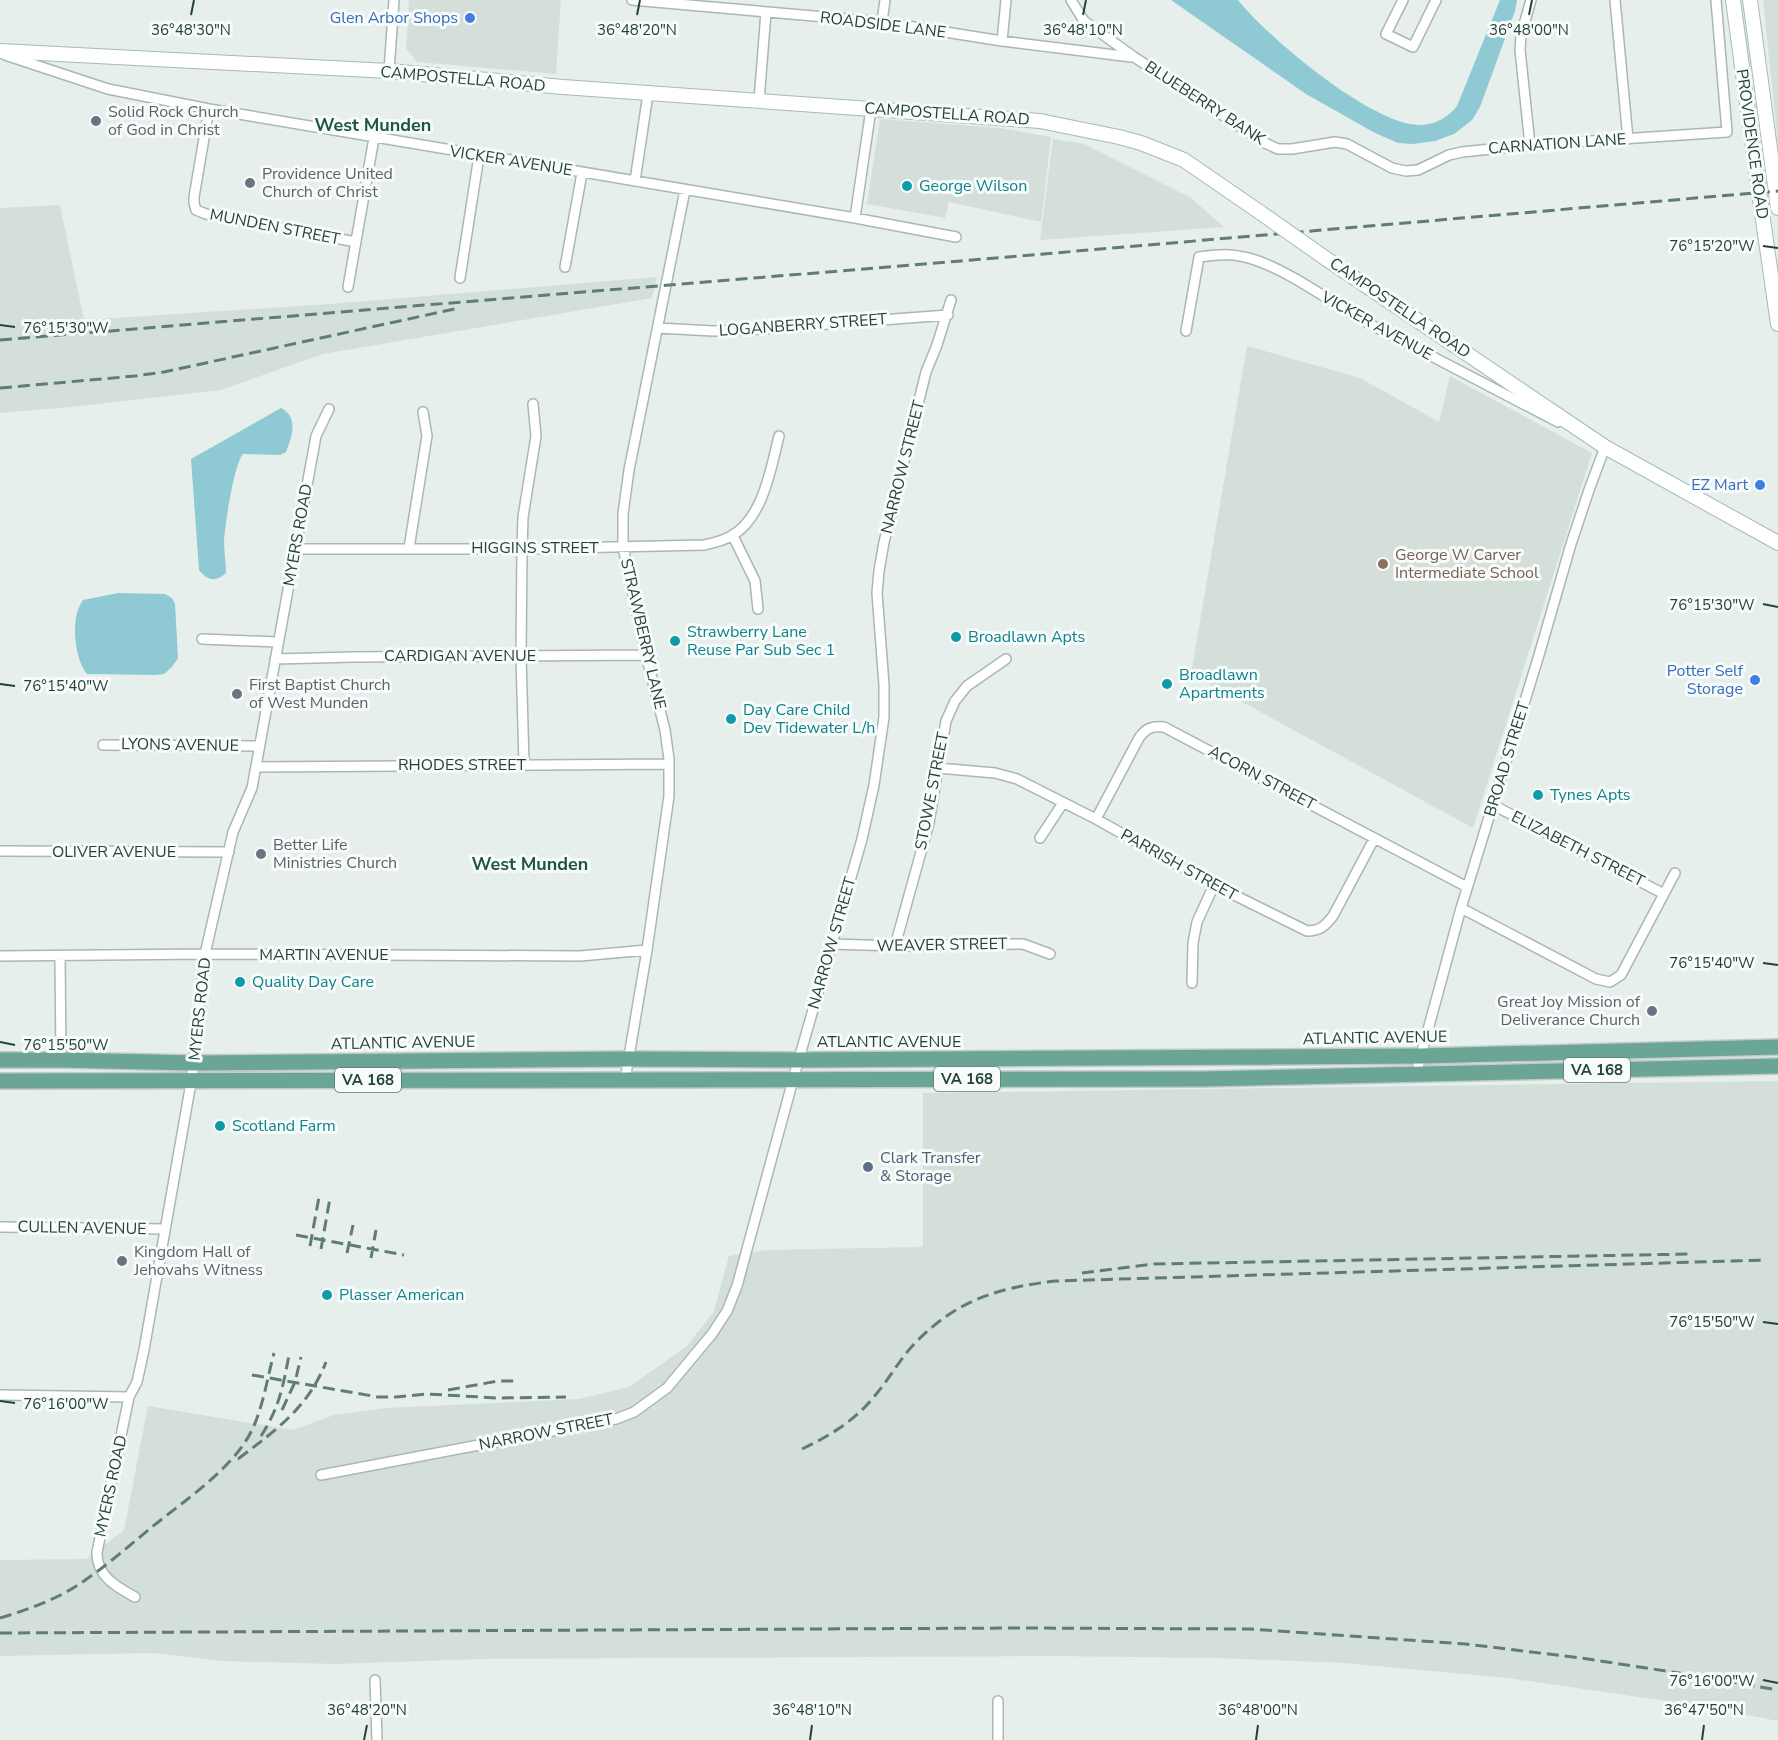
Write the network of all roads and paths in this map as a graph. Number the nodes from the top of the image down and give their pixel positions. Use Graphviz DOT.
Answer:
graph roads {
  1 [pos="394,0"];
  2 [pos="632,0"];
  3 [pos="885,0"];
  4 [pos="1006,0"];
  5 [pos="1071,0"];
  6 [pos="1403,0"];
  7 [pos="1436,0"];
  8 [pos="1530,0"];
  9 [pos="1615,0"];
  10 [pos="1716,0"];
  11 [pos="1733,0"];
  12 [pos="1750,0"];
  13 [pos="712,4"];
  14 [pos="766,12"];
  15 [pos="882,22"];
  16 [pos="1002,41"];
  17 [pos="0,52"];
  18 [pos="1134,57"];
  19 [pos="389,71"];
  20 [pos="648,94"];
  21 [pos="759,101"];
  22 [pos="871,109"];
  23 [pos="209,110"];
  24 [pos="374,138"];
  25 [pos="1628,140"];
  26 [pos="1530,145"];
  27 [pos="479,156"];
  28 [pos="1392,168"];
  29 [pos="1775,170"];
  30 [pos="582,173"];
  31 [pos="635,182"];
  32 [pos="685,190"];
  33 [pos="1778,208"];
  34 [pos="855,218"];
  35 [pos="956,237"];
  36 [pos="356,242"];
  37 [pos="565,267"];
  38 [pos="460,278"];
  39 [pos="348,286"];
  40 [pos="951,300"];
  41 [pos="948,315"];
  42 [pos="1778,324"];
  43 [pos="658,328"];
  44 [pos="1186,331"];
  45 [pos="532,404"];
  46 [pos="329,408"];
  47 [pos="423,412"];
  48 [pos="779,436"];
  49 [pos="1605,447"];
  50 [pos="733,536"];
  51 [pos="1778,543"];
  52 [pos="623,547"];
  53 [pos="410,548"];
  54 [pos="296,549"];
  55 [pos="522,549"];
  56 [pos="758,609"];
  57 [pos="202,639"];
  58 [pos="277,642"];
  59 [pos="646,655"];
  60 [pos="521,656"];
  61 [pos="275,659"];
  62 [pos="1006,659"];
  63 [pos="103,745"];
  64 [pos="258,746"];
  65 [pos="524,764"];
  66 [pos="669,764"];
  67 [pos="256,767"];
  68 [pos="938,768"];
  69 [pos="1063,802"];
  70 [pos="1493,805"];
  71 [pos="1096,819"];
  72 [pos="1040,838"];
  73 [pos="1374,839"];
  74 [pos="0,852"];
  75 [pos="229,852"];
  76 [pos="1675,873"];
  77 [pos="1214,885"];
  78 [pos="1467,887"];
  79 [pos="1664,894"];
  80 [pos="1461,908"];
  81 [pos="832,944"];
  82 [pos="895,946"];
  83 [pos="647,950"];
  84 [pos="206,954"];
  85 [pos="1050,954"];
  86 [pos="0,956"];
  87 [pos="60,956"];
  88 [pos="1192,983"];
  89 [pos="1778,1047"];
  90 [pos="1422,1056"];
  91 [pos="629,1059"];
  92 [pos="0,1060"];
  93 [pos="61,1060"];
  94 [pos="799,1060"];
  95 [pos="194,1063"];
  96 [pos="1778,1066"];
  97 [pos="1416,1074"];
  98 [pos="794,1079"];
  99 [pos="625,1080"];
  100 [pos="0,1081"];
  101 [pos="192,1081"];
  102 [pos="0,1227"];
  103 [pos="165,1229"];
  104 [pos="0,1395"];
  105 [pos="129,1397"];
  106 [pos="321,1475"];
  107 [pos="135,1597"];
  108 [pos="375,1680"];
  109 [pos="999,1701"];
  110 [pos="377,1740"];
  111 [pos="998,1740"];
  1 -- 19 [label="street"];
  2 -- 13 [label="street, ROADSIDE LANE"];
  3 -- 15 [label="street"];
  4 -- 16 [label="street"];
  5 -- 18 [label="street, BLUEBERRY BANK"];
  6 -- 7 [label="street"];
  8 -- 26 [label="street"];
  9 -- 25 [label="street"];
  10 -- 25 [label="street, CARNATION LANE"];
  11 -- 42 [label="main road, PROVIDENCE ROAD"];
  12 -- 29 [label="main road, PROVIDENCE ROAD"];
  13 -- 14 [label="street, ROADSIDE LANE"];
  14 -- 15 [label="street, ROADSIDE LANE"];
  14 -- 21 [label="street"];
  15 -- 16 [label="street, ROADSIDE LANE"];
  16 -- 18 [label="street, ROADSIDE LANE"];
  17 -- 19 [label="main road, CAMPOSTELLA ROAD"];
  17 -- 23 [label="street, VICKER AVENUE"];
  18 -- 28 [label="street, BLUEBERRY BANK"];
  19 -- 20 [label="main road, CAMPOSTELLA ROAD"];
  20 -- 21 [label="main road, CAMPOSTELLA ROAD"];
  20 -- 31 [label="street"];
  21 -- 22 [label="main road, CAMPOSTELLA ROAD"];
  22 -- 34 [label="street"];
  22 -- 49 [label="main road, CAMPOSTELLA ROAD, bridge"];
  23 -- 24 [label="street, VICKER AVENUE"];
  23 -- 36 [label="street, MUNDEN STREET"];
  24 -- 27 [label="street, VICKER AVENUE"];
  24 -- 36 [label="street"];
  25 -- 26 [label="street, CARNATION LANE"];
  26 -- 28 [label="street, CARNATION LANE"];
  27 -- 30 [label="street, VICKER AVENUE"];
  27 -- 38 [label="street"];
  29 -- 33 [label="main road, PROVIDENCE ROAD"];
  30 -- 31 [label="street, VICKER AVENUE"];
  30 -- 37 [label="street"];
  31 -- 32 [label="street, VICKER AVENUE"];
  32 -- 34 [label="street, VICKER AVENUE"];
  32 -- 43 [label="street, STRAWBERRY LANE"];
  34 -- 35 [label="street, VICKER AVENUE"];
  36 -- 39 [label="street"];
  40 -- 41 [label="street, NARROW STREET"];
  41 -- 43 [label="street, LOGANBERRY STREET"];
  41 -- 81 [label="street, NARROW STREET"];
  43 -- 52 [label="street, STRAWBERRY LANE"];
  44 -- 49 [label="street, VICKER AVENUE"];
  45 -- 55 [label="street"];
  46 -- 54 [label="street, MYERS ROAD"];
  47 -- 53 [label="street"];
  48 -- 50 [label="street"];
  49 -- 51 [label="main road, CAMPOSTELLA ROAD"];
  49 -- 70 [label="street, BROAD STREET"];
  50 -- 52 [label="street, HIGGINS STREET"];
  50 -- 56 [label="street"];
  52 -- 55 [label="street, HIGGINS STREET"];
  52 -- 59 [label="street, STRAWBERRY LANE"];
  53 -- 54 [label="street, HIGGINS STREET"];
  53 -- 55 [label="street, HIGGINS STREET"];
  54 -- 58 [label="street, MYERS ROAD"];
  55 -- 60 [label="street"];
  57 -- 58 [label="street"];
  58 -- 61 [label="street, MYERS ROAD"];
  59 -- 60 [label="street, CARDIGAN AVENUE"];
  59 -- 66 [label="street, STRAWBERRY LANE"];
  60 -- 61 [label="street, CARDIGAN AVENUE"];
  60 -- 65 [label="street"];
  61 -- 64 [label="street, MYERS ROAD"];
  62 -- 68 [label="street, STOWE STREET"];
  63 -- 64 [label="street, LYONS AVENUE"];
  64 -- 67 [label="street, MYERS ROAD"];
  65 -- 66 [label="street, RHODES STREET"];
  65 -- 67 [label="street, RHODES STREET"];
  66 -- 83 [label="street, STRAWBERRY LANE"];
  67 -- 75 [label="street, MYERS ROAD"];
  68 -- 69 [label="street, PARRISH STREET"];
  68 -- 82 [label="street, STOWE STREET"];
  69 -- 71 [label="street, PARRISH STREET"];
  69 -- 72 [label="street"];
  70 -- 78 [label="street, BROAD STREET"];
  70 -- 79 [label="street, ELIZABETH STREET"];
  71 -- 73 [label="street, ACORN STREET"];
  71 -- 77 [label="street, PARRISH STREET"];
  73 -- 77 [label="street, PARRISH STREET"];
  73 -- 78 [label="street, ACORN STREET"];
  74 -- 75 [label="street, OLIVER AVENUE"];
  75 -- 84 [label="street, MYERS ROAD"];
  76 -- 79 [label="street"];
  77 -- 88 [label="street"];
  78 -- 80 [label="street, BROAD STREET"];
  79 -- 80 [label="street"];
  80 -- 90 [label="street, BROAD STREET"];
  81 -- 82 [label="street, WEAVER STREET"];
  81 -- 94 [label="street, NARROW STREET"];
  82 -- 85 [label="street, WEAVER STREET"];
  83 -- 84 [label="street, MARTIN AVENUE"];
  83 -- 91 [label="street, STRAWBERRY LANE"];
  84 -- 87 [label="street, MARTIN AVENUE"];
  84 -- 95 [label="street, MYERS ROAD"];
  86 -- 87 [label="street, MARTIN AVENUE"];
  87 -- 93 [label="street"];
  89 -- 90 [label="main road, ATLANTIC AVENUE / VA 168"];
  90 -- 94 [label="main road, ATLANTIC AVENUE / VA 168"];
  90 -- 97 [label="street, BROAD STREET"];
  91 -- 94 [label="main road, ATLANTIC AVENUE / VA 168"];
  91 -- 95 [label="main road, ATLANTIC AVENUE / VA 168"];
  91 -- 99 [label="street, STRAWBERRY LANE"];
  92 -- 93 [label="main road, ATLANTIC AVENUE / VA 168"];
  93 -- 95 [label="main road, ATLANTIC AVENUE / VA 168"];
  94 -- 98 [label="street, NARROW STREET"];
  95 -- 101 [label="street, MYERS ROAD"];
  96 -- 97 [label="main road, VA 168"];
  97 -- 98 [label="main road, VA 168"];
  98 -- 99 [label="main road, VA 168"];
  98 -- 106 [label="street, NARROW STREET"];
  99 -- 101 [label="main road, VA 168"];
  100 -- 101 [label="main road, VA 168"];
  101 -- 103 [label="street, MYERS ROAD"];
  102 -- 103 [label="street, CULLEN AVENUE"];
  103 -- 105 [label="street, MYERS ROAD"];
  104 -- 105 [label="street"];
  105 -- 107 [label="street, MYERS ROAD"];
  108 -- 110 [label="street"];
  109 -- 111 [label="street"];
}
